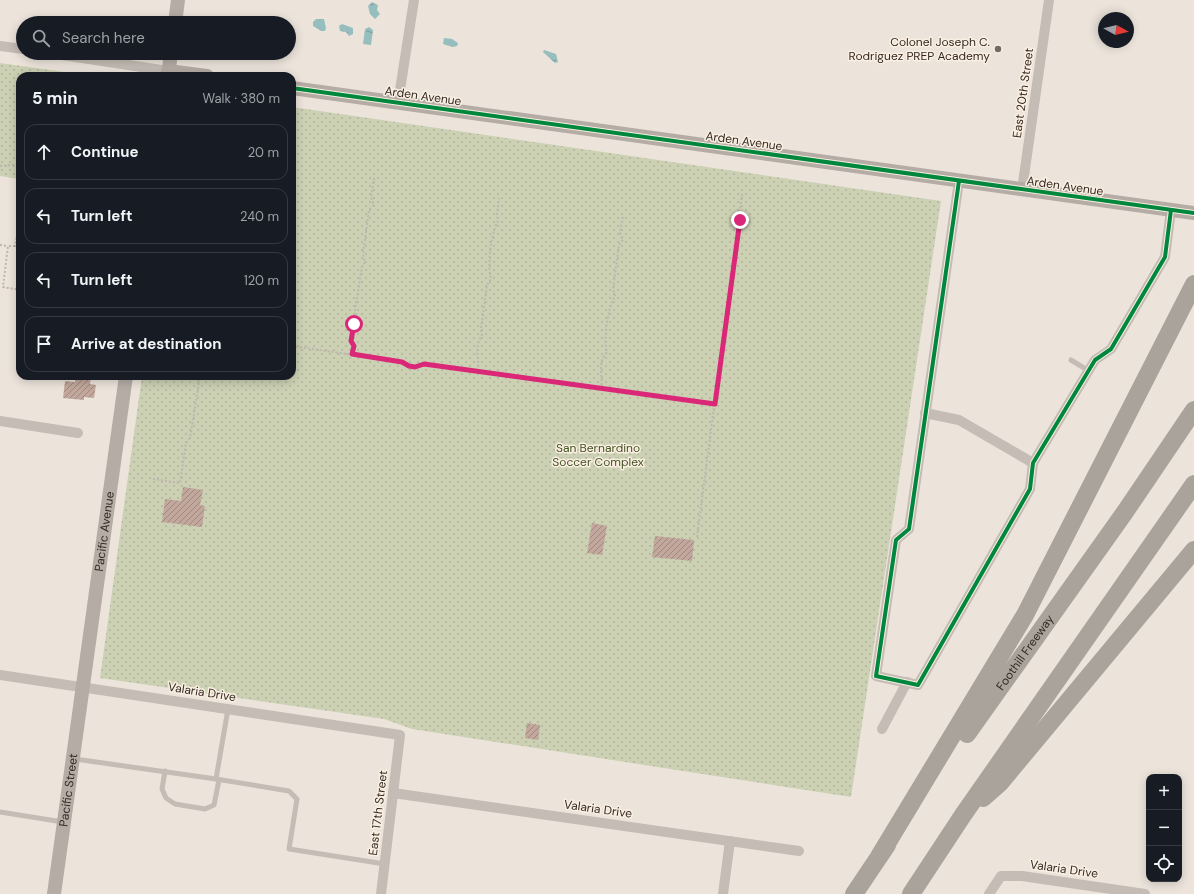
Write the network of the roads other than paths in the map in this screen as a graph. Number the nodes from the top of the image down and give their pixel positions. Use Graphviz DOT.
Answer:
graph roads {
  1 [pos="178,0"];
  2 [pos="414,0"];
  3 [pos="1049,0"];
  4 [pos="176,16"];
  5 [pos="0,46"];
  6 [pos="16,48"];
  7 [pos="91,60"];
  8 [pos="170,60"];
  9 [pos="162,72"];
  10 [pos="168,72"];
  11 [pos="296,89"];
  12 [pos="398,103"];
  13 [pos="959,181"];
  14 [pos="1022,190"];
  15 [pos="1171,210"];
  16 [pos="1194,213"];
  17 [pos="1194,284"];
  18 [pos="1071,360"];
  19 [pos="1089,371"];
  20 [pos="125,380"];
  21 [pos="1194,410"];
  22 [pos="925,413"];
  23 [pos="0,421"];
  24 [pos="78,433"];
  25 [pos="1033,463"];
  26 [pos="1194,484"];
  27 [pos="1194,550"];
  28 [pos="0,675"];
  29 [pos="907,682"];
  30 [pos="84,687"];
  31 [pos="228,709"];
  32 [pos="882,729"];
  33 [pos="400,735"];
  34 [pos="74,758"];
  35 [pos="165,771"];
  36 [pos="217,780"];
  37 [pos="393,793"];
  38 [pos="0,812"];
  39 [pos="963,815"];
  40 [pos="64,822"];
  41 [pos="730,841"];
  42 [pos="799,851"];
  43 [pos="880,855"];
  44 [pos="385,864"];
  45 [pos="54,894"];
  46 [pos="381,894"];
  47 [pos="723,894"];
  48 [pos="854,894"];
  49 [pos="911,894"];
  50 [pos="989,894"];
  51 [pos="1141,894"];
  1 -- 4 [label="street"];
  2 -- 12 [label="street"];
  3 -- 14 [label="street, East 20th Street"];
  5 -- 6 [label="street"];
  7 -- 9 [label="street"];
  8 -- 10 [label="street"];
  11 -- 12 [label="street, Arden Avenue"];
  12 -- 13 [label="street, Arden Avenue"];
  13 -- 14 [label="street, Arden Avenue"];
  13 -- 22 [label="street"];
  14 -- 15 [label="street, Arden Avenue"];
  15 -- 16 [label="street, Arden Avenue"];
  15 -- 19 [label="street"];
  17 -- 43 [label="highway"];
  18 -- 19 [label="lane"];
  19 -- 25 [label="street"];
  20 -- 30 [label="street, Pacific Avenue"];
  21 -- 43 [label="highway, Foothill Freeway"];
  22 -- 25 [label="street"];
  22 -- 29 [label="street"];
  23 -- 24 [label="street"];
  25 -- 29 [label="street"];
  26 -- 39 [label="highway"];
  27 -- 39 [label="highway"];
  28 -- 30 [label="street, Valaria Drive"];
  29 -- 32 [label="street"];
  30 -- 31 [label="street, Valaria Drive"];
  30 -- 34 [label="street, Pacific Street"];
  31 -- 33 [label="street, Valaria Drive"];
  31 -- 36 [label="lane"];
  33 -- 37 [label="street, East 17th Street"];
  34 -- 35 [label="lane"];
  34 -- 40 [label="street, Pacific Street"];
  35 -- 36 [label="lane"];
  35 -- 36 [label="lane"];
  36 -- 44 [label="lane"];
  37 -- 41 [label="street, Valaria Drive"];
  37 -- 44 [label="street, East 17th Street"];
  38 -- 40 [label="lane"];
  39 -- 49 [label="highway"];
  40 -- 45 [label="street, Pacific Street"];
  41 -- 42 [label="street, Valaria Drive"];
  41 -- 47 [label="street"];
  43 -- 48 [label="highway, Foothill Freeway"];
  44 -- 46 [label="street, East 17th Street"];
  50 -- 51 [label="street, Valaria Drive"];
}
